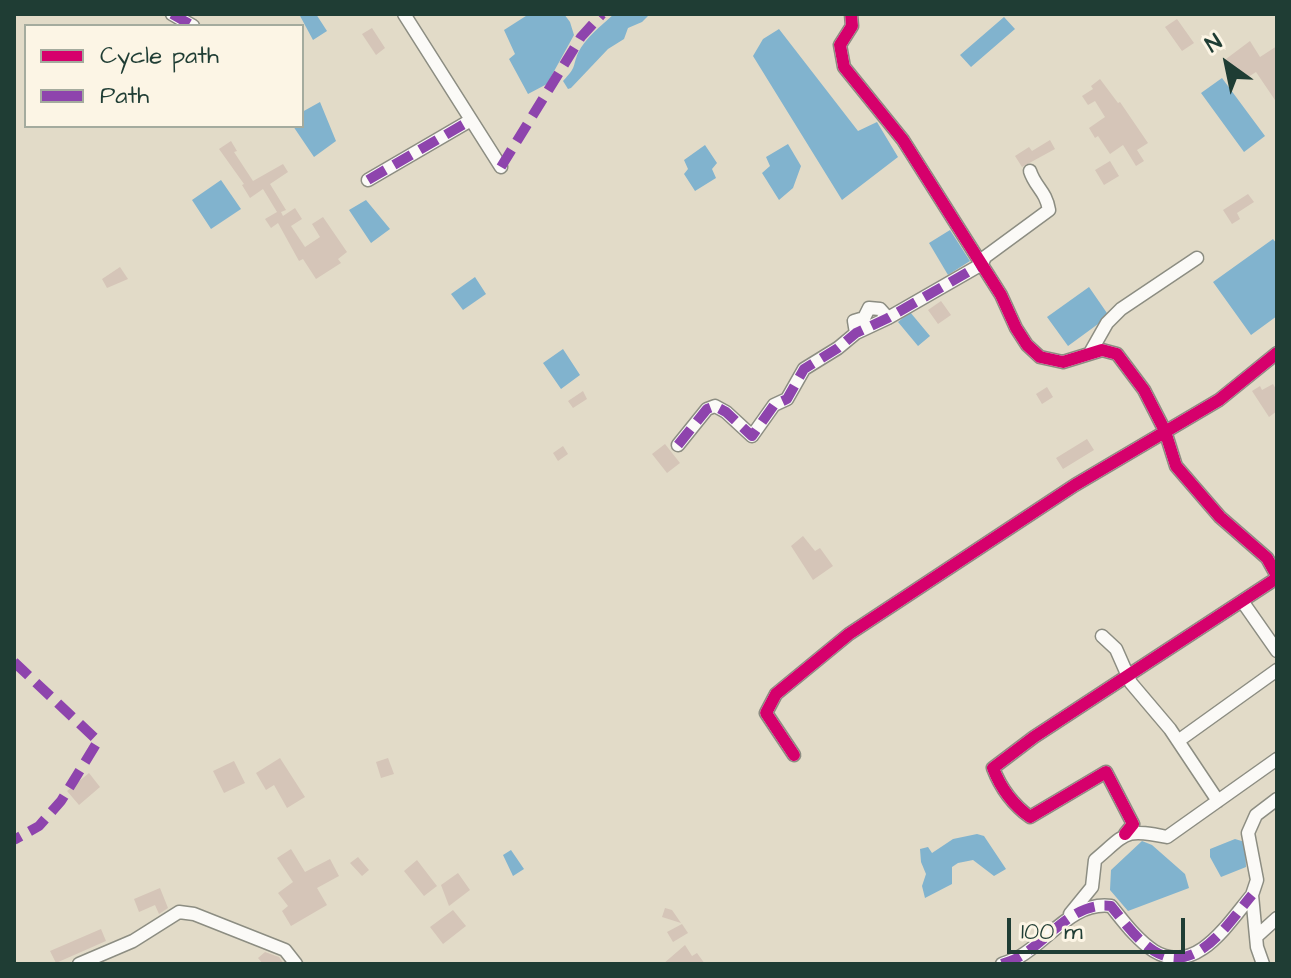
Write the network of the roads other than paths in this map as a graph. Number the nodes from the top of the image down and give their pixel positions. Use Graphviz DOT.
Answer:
graph roads {
  1 [pos="172,14"];
  2 [pos="404,14"];
  3 [pos="851,14"];
  4 [pos="190,24"];
  5 [pos="471,120"];
  6 [pos="501,167"];
  7 [pos="1030,171"];
  8 [pos="368,180"];
  9 [pos="1197,258"];
  10 [pos="982,264"];
  11 [pos="1090,353"];
  12 [pos="1277,353"];
  13 [pos="1165,431"];
  14 [pos="678,445"];
  15 [pos="1277,577"];
  16 [pos="1242,601"];
  17 [pos="1102,636"];
  18 [pos="1277,651"];
  19 [pos="1277,670"];
  20 [pos="1128,676"];
  21 [pos="1178,741"];
  22 [pos="794,755"];
  23 [pos="1277,759"];
  24 [pos="1277,799"];
  25 [pos="1218,801"];
  26 [pos="1125,834"];
  27 [pos="1252,895"];
  28 [pos="1277,918"];
  29 [pos="1059,925"];
  30 [pos="1256,937"];
  31 [pos="79,964"];
  32 [pos="296,964"];
  33 [pos="1002,964"];
  34 [pos="1263,964"];
  1 -- 4 [label="street"];
  2 -- 5 [label="street"];
  3 -- 10 [label="street"];
  5 -- 6 [label="street"];
  5 -- 8 [label="street"];
  7 -- 10 [label="street"];
  9 -- 11 [label="street"];
  10 -- 11 [label="street"];
  10 -- 14 [label="street"];
  11 -- 13 [label="street"];
  12 -- 13 [label="street"];
  13 -- 15 [label="street"];
  13 -- 22 [label="street"];
  15 -- 16 [label="street"];
  16 -- 18 [label="street"];
  16 -- 20 [label="street"];
  17 -- 20 [label="street"];
  19 -- 21 [label="street"];
  20 -- 21 [label="street"];
  20 -- 26 [label="street"];
  21 -- 25 [label="street"];
  23 -- 25 [label="street"];
  24 -- 27 [label="street"];
  25 -- 26 [label="street"];
  26 -- 29 [label="street"];
  27 -- 29 [label="street"];
  27 -- 30 [label="street"];
  28 -- 30 [label="street"];
  29 -- 33 [label="street"];
  30 -- 34 [label="street"];
  31 -- 32 [label="street"];
}
